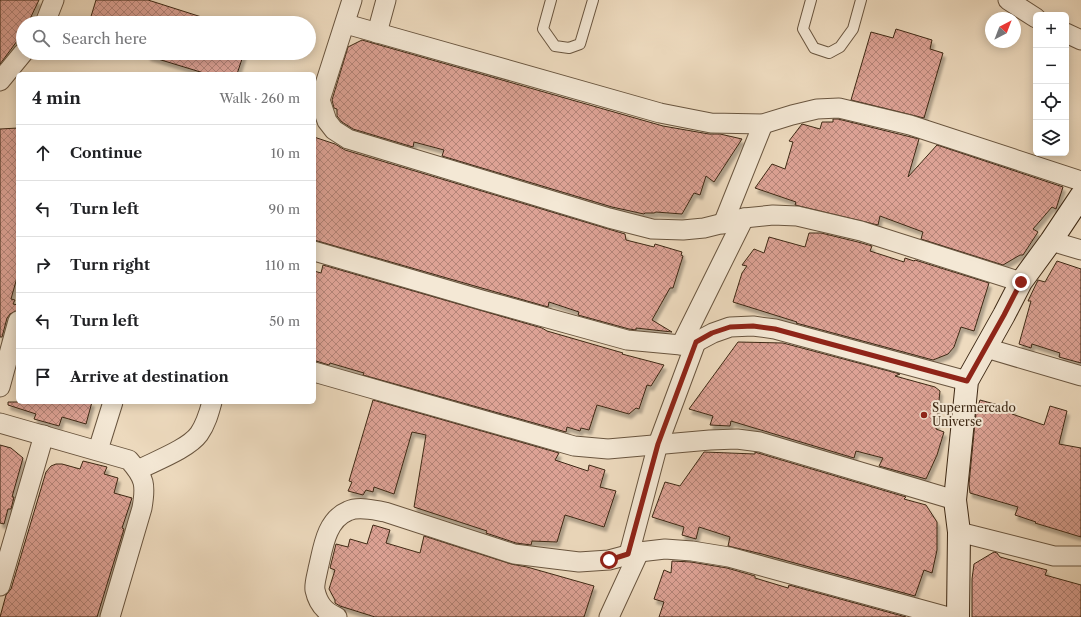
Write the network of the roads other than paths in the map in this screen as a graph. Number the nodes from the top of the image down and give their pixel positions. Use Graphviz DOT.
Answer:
graph roads {
  1 [pos="54,0"];
  2 [pos="352,0"];
  3 [pos="386,0"];
  4 [pos="552,0"];
  5 [pos="593,0"];
  6 [pos="811,0"];
  7 [pos="861,0"];
  8 [pos="1008,0"];
  9 [pos="48,16"];
  10 [pos="1033,16"];
  11 [pos="346,24"];
  12 [pos="377,33"];
  13 [pos="1069,34"];
  14 [pos="1081,40"];
  15 [pos="18,60"];
  16 [pos="6,76"];
  17 [pos="763,124"];
  18 [pos="1081,181"];
  19 [pos="1081,196"];
  20 [pos="744,218"];
  21 [pos="723,224"];
  22 [pos="1051,241"];
  23 [pos="1081,250"];
  24 [pos="316,252"];
  25 [pos="1021,282"];
  26 [pos="16,328"];
  27 [pos="689,344"];
  28 [pos="986,348"];
  29 [pos="316,373"];
  30 [pos="1081,376"];
  31 [pos="967,381"];
  32 [pos="0,387"];
  33 [pos="112,404"];
  34 [pos="211,404"];
  35 [pos="0,423"];
  36 [pos="44,434"];
  37 [pos="658,444"];
  38 [pos="98,450"];
  39 [pos="138,470"];
  40 [pos="955,500"];
  41 [pos="959,532"];
  42 [pos="634,553"];
  43 [pos="1081,556"];
  44 [pos="0,586"];
  45 [pos="110,617"];
  46 [pos="338,617"];
  47 [pos="609,617"];
  48 [pos="948,617"];
  49 [pos="958,617"];
  1 -- 9 [label="street"];
  2 -- 11 [label="street"];
  3 -- 12 [label="street"];
  4 -- 5 [label="lane"];
  6 -- 7 [label="lane"];
  8 -- 10 [label="street"];
  11 -- 12 [label="street"];
  11 -- 21 [label="street"];
  12 -- 17 [label="street"];
  13 -- 14 [label="street"];
  15 -- 16 [label="street"];
  17 -- 18 [label="street"];
  17 -- 21 [label="street"];
  19 -- 22 [label="street"];
  20 -- 21 [label="street"];
  20 -- 25 [label="street"];
  20 -- 27 [label="street"];
  22 -- 23 [label="street"];
  22 -- 25 [label="street"];
  24 -- 27 [label="street"];
  25 -- 28 [label="street"];
  26 -- 32 [label="street"];
  27 -- 31 [label="street"];
  27 -- 37 [label="street"];
  28 -- 30 [label="street"];
  28 -- 31 [label="street"];
  29 -- 37 [label="street"];
  31 -- 40 [label="street"];
  33 -- 38 [label="street"];
  34 -- 39 [label="street"];
  35 -- 36 [label="street"];
  36 -- 38 [label="street"];
  36 -- 44 [label="street"];
  37 -- 40 [label="street"];
  37 -- 42 [label="street"];
  38 -- 39 [label="street"];
  39 -- 45 [label="street"];
  40 -- 41 [label="street"];
  41 -- 43 [label="street"];
  41 -- 49 [label="street"];
  42 -- 46 [label="street"];
  42 -- 47 [label="street"];
  42 -- 48 [label="street"];
}
